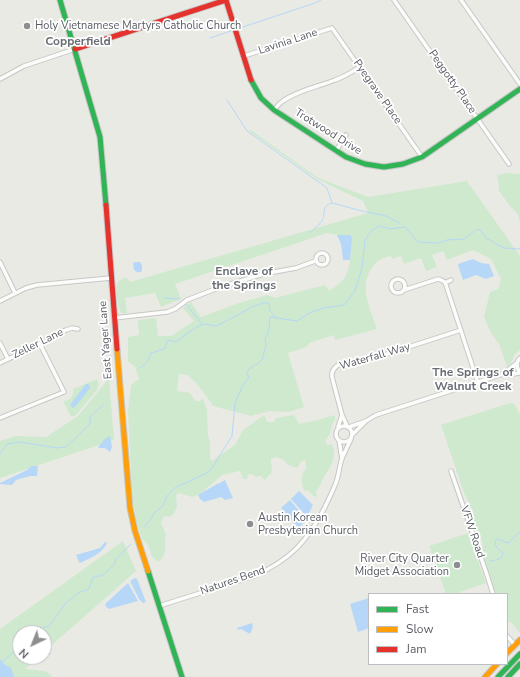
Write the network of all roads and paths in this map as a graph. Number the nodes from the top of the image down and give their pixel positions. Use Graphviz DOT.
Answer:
graph roads {
  1 [pos="60,0"];
  2 [pos="226,0"];
  3 [pos="394,0"];
  4 [pos="461,0"];
  5 [pos="332,28"];
  6 [pos="75,49"];
  7 [pos="244,56"];
  8 [pos="360,67"];
  9 [pos="0,79"];
  10 [pos="520,84"];
  11 [pos="520,89"];
  12 [pos="274,110"];
  13 [pos="477,119"];
  14 [pos="346,135"];
  15 [pos="336,150"];
  16 [pos="422,157"];
  17 [pos="509,164"];
  18 [pos="315,261"];
  19 [pos="0,262"];
  20 [pos="111,278"];
  21 [pos="451,280"];
  22 [pos="445,283"];
  23 [pos="404,290"];
  24 [pos="15,293"];
  25 [pos="0,301"];
  26 [pos="114,318"];
  27 [pos="78,329"];
  28 [pos="461,330"];
  29 [pos="0,343"];
  30 [pos="40,344"];
  31 [pos="520,358"];
  32 [pos="8,359"];
  33 [pos="0,363"];
  34 [pos="517,363"];
  35 [pos="520,373"];
  36 [pos="503,374"];
  37 [pos="478,383"];
  38 [pos="342,415"];
  39 [pos="0,418"];
  40 [pos="366,421"];
  41 [pos="348,426"];
  42 [pos="338,428"];
  43 [pos="351,437"];
  44 [pos="339,440"];
  45 [pos="342,458"];
  46 [pos="451,471"];
  47 [pos="493,593"];
  48 [pos="159,606"];
  49 [pos="508,637"];
  50 [pos="520,640"];
  51 [pos="515,645"];
  52 [pos="508,652"];
  53 [pos="520,654"];
  54 [pos="520,664"];
  55 [pos="496,665"];
  56 [pos="182,677"];
  57 [pos="485,677"];
  58 [pos="498,677"];
  59 [pos="508,677"];
  1 -- 6 [label="main road, East Yager Lane"];
  2 -- 6 [label="main road"];
  2 -- 7 [label="main road, Trotwood Drive"];
  3 -- 13 [label="street, Peggotty Place"];
  4 -- 10 [label="street"];
  5 -- 7 [label="street, Lavinia Lane"];
  5 -- 8 [label="street, Pyegrave Place"];
  6 -- 9 [label="street"];
  6 -- 20 [label="main road, East Yager Lane"];
  7 -- 12 [label="main road, Trotwood Drive"];
  8 -- 12 [label="street"];
  8 -- 16 [label="street, Pyegrave Place"];
  11 -- 13 [label="main road, Trotwood Drive"];
  12 -- 15 [label="main road, Trotwood Drive"];
  13 -- 16 [label="main road, Trotwood Drive"];
  13 -- 17 [label="street, Peggotty Place"];
  14 -- 15 [label="street"];
  15 -- 16 [label="main road, Trotwood Drive"];
  18 -- 26 [label="street"];
  19 -- 24 [label="street"];
  20 -- 24 [label="street"];
  20 -- 26 [label="main road, East Yager Lane"];
  21 -- 22 [label="street"];
  22 -- 23 [label="street"];
  22 -- 28 [label="street"];
  23 -- 23 [label="street"];
  24 -- 25 [label="street"];
  26 -- 48 [label="main road, East Yager Lane"];
  27 -- 30 [label="street, Zeller Lane"];
  28 -- 37 [label="street"];
  28 -- 38 [label="street, Waterfall Way"];
  29 -- 32 [label="street"];
  30 -- 32 [label="street, Zeller Lane"];
  30 -- 39 [label="street"];
  31 -- 34 [label="street"];
  32 -- 33 [label="street, Zeller Lane"];
  34 -- 35 [label="street"];
  34 -- 36 [label="street, Natures Bend"];
  35 -- 36 [label="street, Natures Bend"];
  36 -- 37 [label="street, Natures Bend"];
  37 -- 40 [label="street, Natures Bend"];
  38 -- 41 [label="street, Waterfall Way"];
  38 -- 42 [label="street"];
  40 -- 41 [label="street, Natures Bend"];
  40 -- 43 [label="street, Natures Bend"];
  41 -- 42 [label="street"];
  41 -- 43 [label="street"];
  42 -- 44 [label="street"];
  43 -- 44 [label="street"];
  43 -- 45 [label="street, Natures Bend"];
  44 -- 45 [label="street, Natures Bend"];
  45 -- 48 [label="street, Natures Bend"];
  46 -- 47 [label="street, VFW Road"];
  48 -- 56 [label="main road, East Yager Lane"];
  49 -- 51 [label="street"];
  50 -- 51 [label="main road"];
  51 -- 52 [label="main road"];
  53 -- 58 [label="main road"];
  54 -- 59 [label="main road"];
  55 -- 57 [label="main road"];
}
